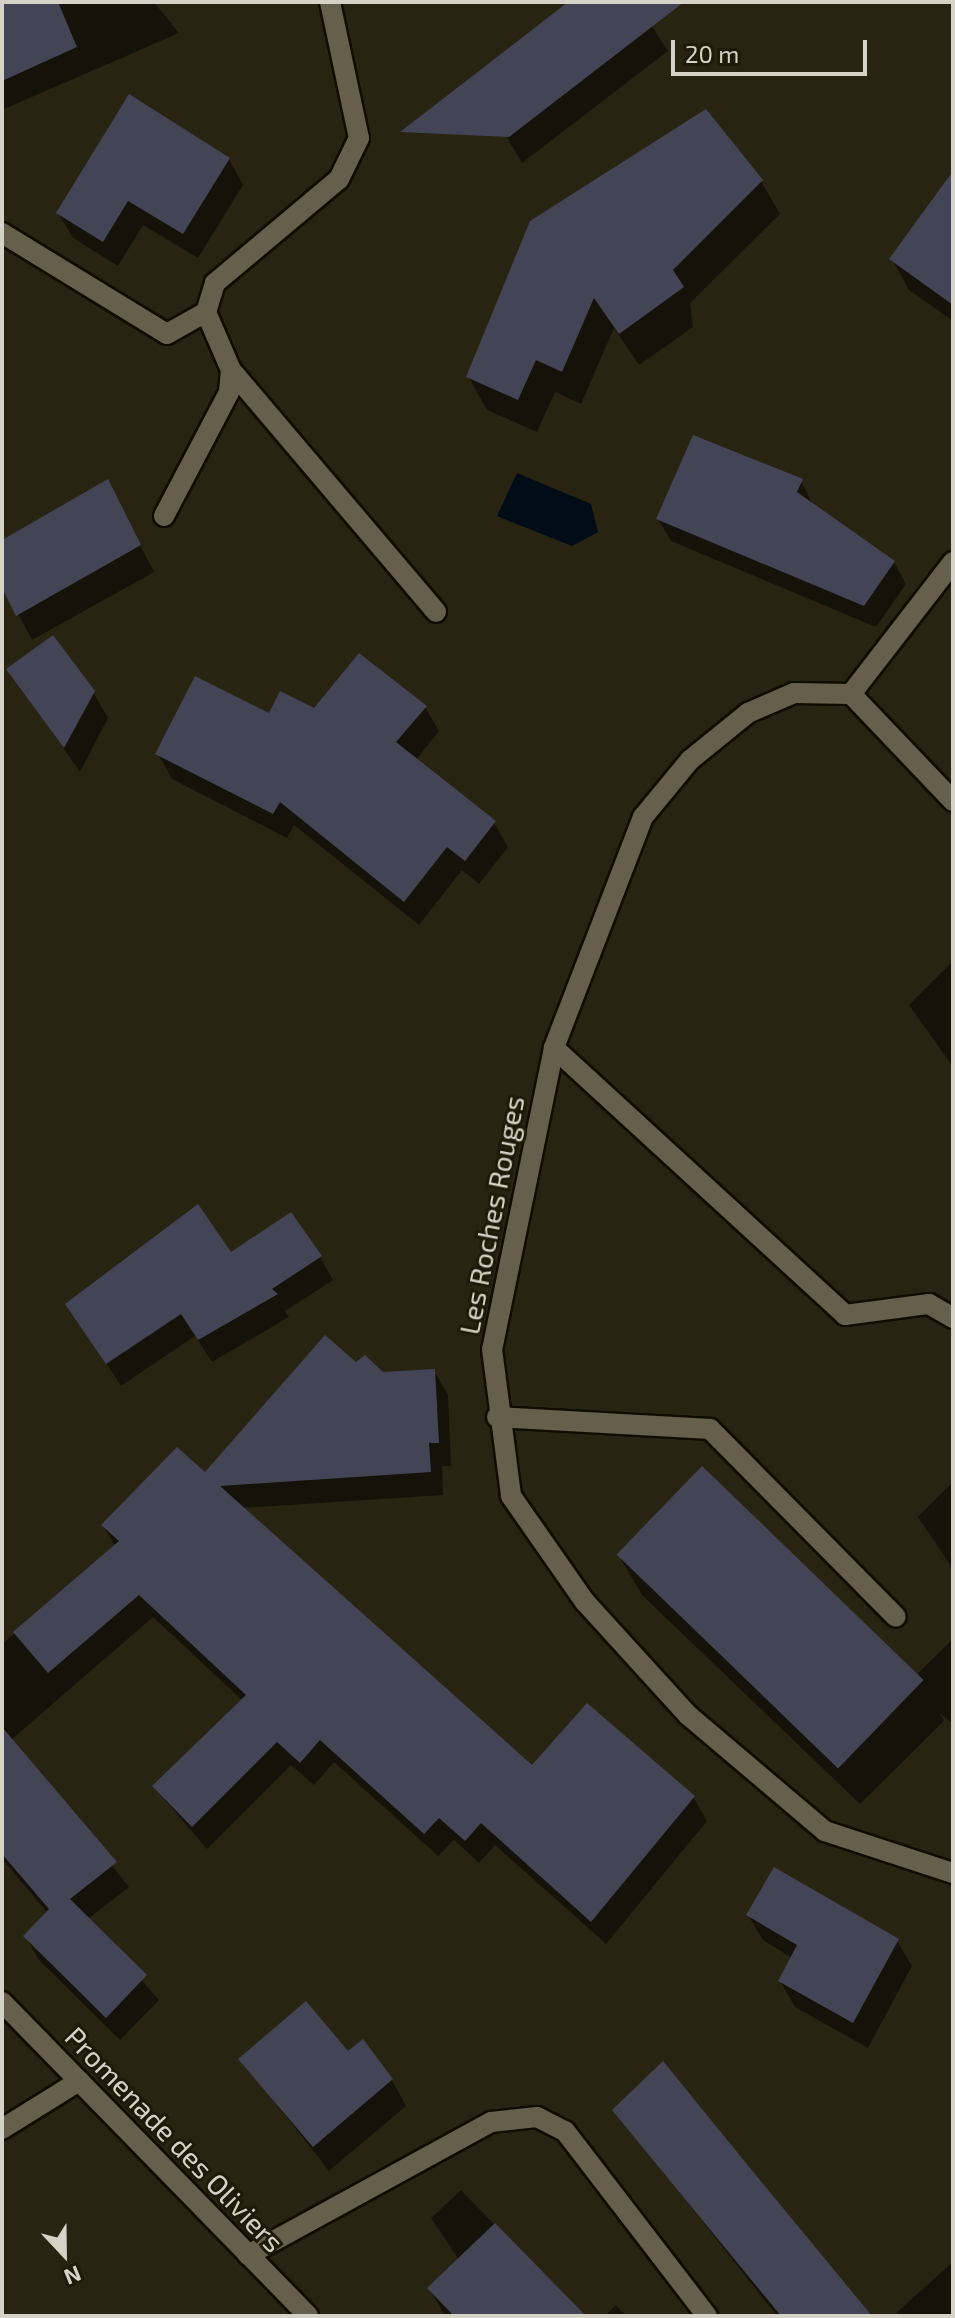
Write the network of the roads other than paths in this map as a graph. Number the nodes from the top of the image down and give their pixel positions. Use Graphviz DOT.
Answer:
graph roads {
  1 [pos="330,2"];
  2 [pos="2,233"];
  3 [pos="206,312"];
  4 [pos="231,370"];
  5 [pos="164,516"];
  6 [pos="953,562"];
  7 [pos="436,612"];
  8 [pos="851,694"];
  9 [pos="953,801"];
  10 [pos="554,1048"];
  11 [pos="953,1318"];
  12 [pos="497,1417"];
  13 [pos="896,1617"];
  14 [pos="953,1873"];
  15 [pos="2,2002"];
  16 [pos="79,2081"];
  17 [pos="2,2129"];
  18 [pos="248,2255"];
  19 [pos="308,2316"];
  20 [pos="707,2316"];
  1 -- 3 [label="street"];
  2 -- 3 [label="street"];
  3 -- 4 [label="street"];
  4 -- 5 [label="street"];
  4 -- 7 [label="street"];
  6 -- 8 [label="street"];
  8 -- 9 [label="street"];
  8 -- 10 [label="street, Les Roches Rouges"];
  10 -- 11 [label="street"];
  10 -- 12 [label="street, Les Roches Rouges"];
  12 -- 13 [label="street"];
  12 -- 14 [label="street, Les Roches Rouges"];
  15 -- 16 [label="street, Promenade des Oliviers"];
  16 -- 17 [label="street"];
  16 -- 18 [label="street, Promenade des Oliviers"];
  18 -- 19 [label="street, Promenade des Oliviers"];
  18 -- 20 [label="street"];
}
